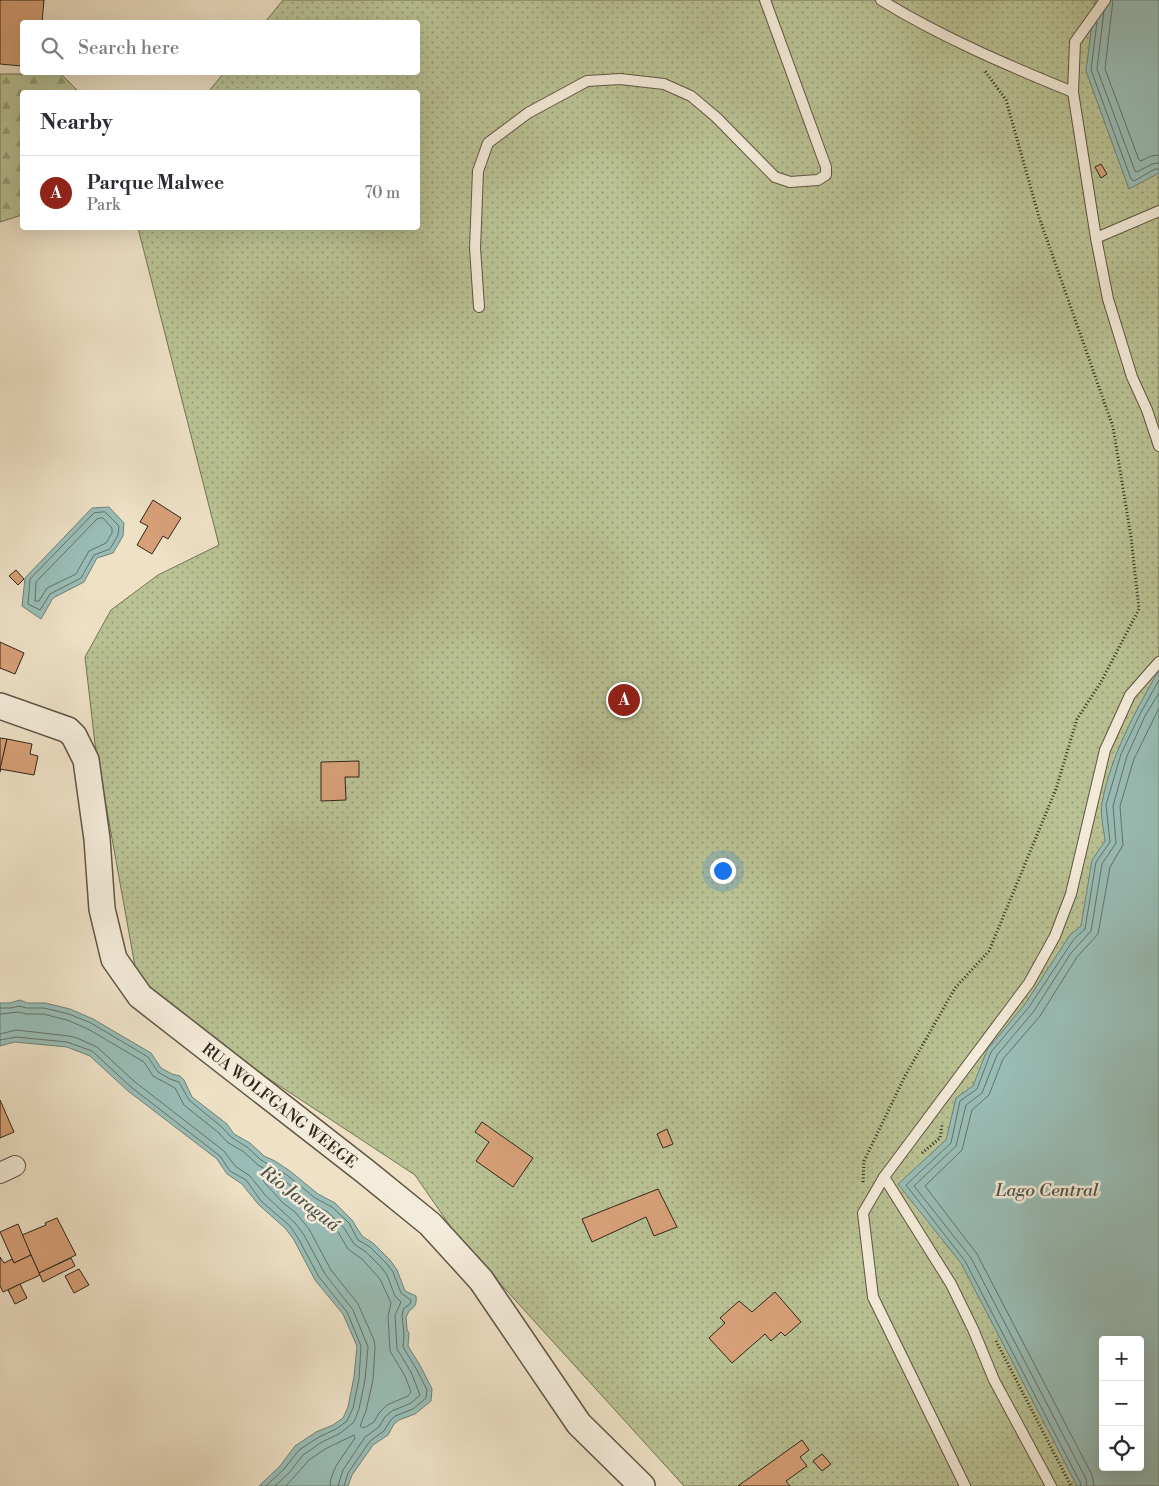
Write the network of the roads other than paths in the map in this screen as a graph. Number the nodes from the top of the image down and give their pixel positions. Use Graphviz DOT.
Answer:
graph roads {
  1 [pos="765,0"];
  2 [pos="881,0"];
  3 [pos="1105,0"];
  4 [pos="1073,92"];
  5 [pos="1159,211"];
  6 [pos="1096,238"];
  7 [pos="480,307"];
  8 [pos="1159,446"];
  9 [pos="1159,662"];
  10 [pos="0,706"];
  11 [pos="884,1177"];
  12 [pos="642,1486"];
  13 [pos="965,1486"];
  14 [pos="1051,1486"];
  1 -- 7 [label="lane"];
  2 -- 4 [label="lane"];
  3 -- 4 [label="lane"];
  4 -- 6 [label="lane"];
  5 -- 6 [label="lane"];
  6 -- 8 [label="lane"];
  9 -- 11 [label="lane"];
  10 -- 12 [label="street, RUA WOLFGANG WEEGE"];
  11 -- 13 [label="lane"];
  11 -- 14 [label="lane"];
}
